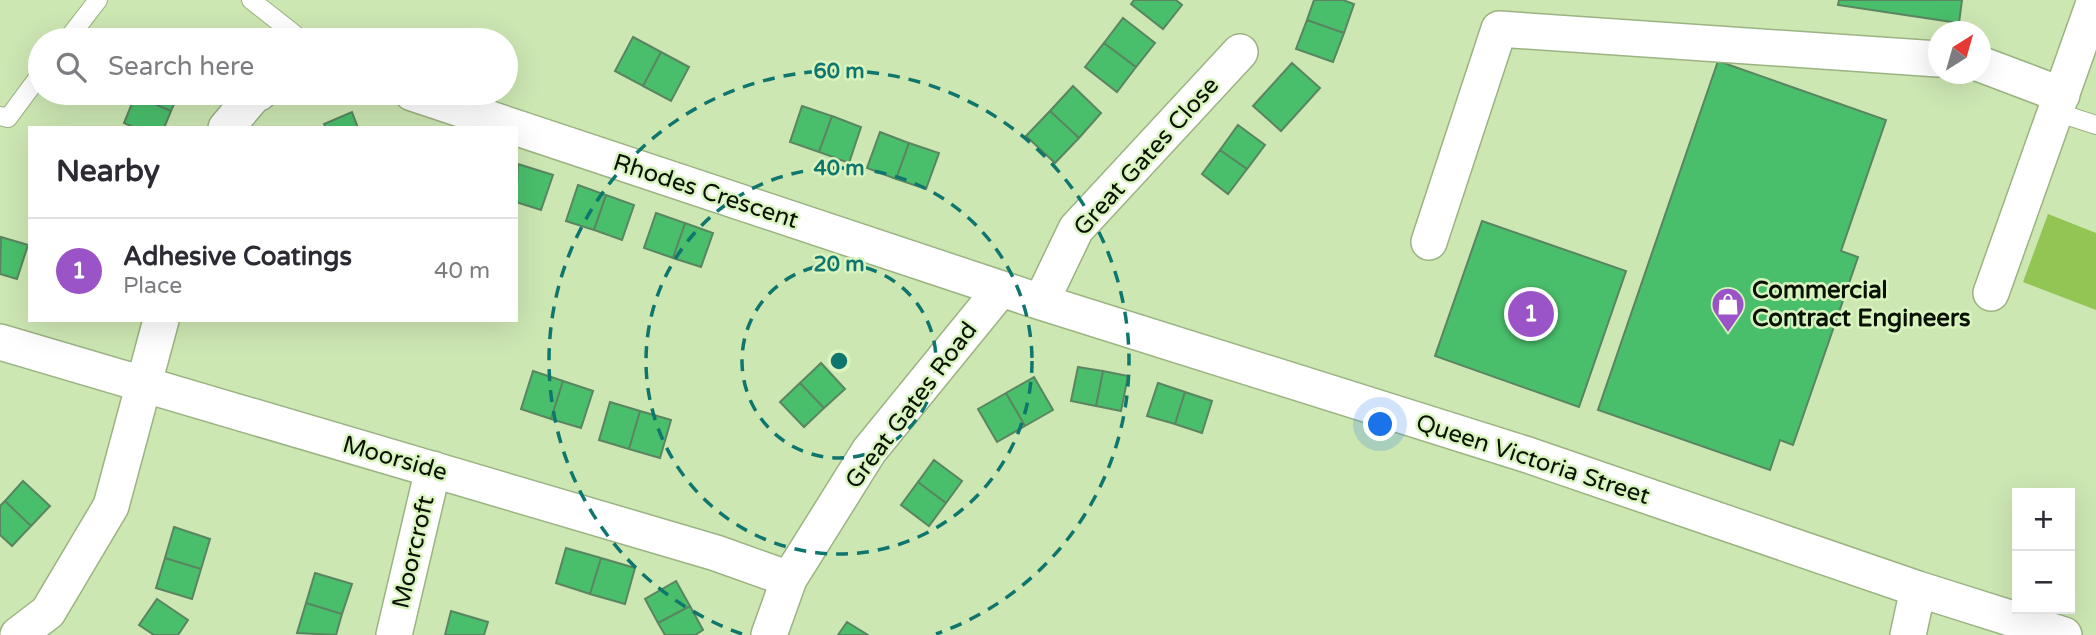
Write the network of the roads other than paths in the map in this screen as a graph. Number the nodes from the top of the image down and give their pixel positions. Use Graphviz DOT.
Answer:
graph roads {
  1 [pos="98,0"];
  2 [pos="251,0"];
  3 [pos="2095,0"];
  4 [pos="76,28"];
  5 [pos="287,28"];
  6 [pos="1240,52"];
  7 [pos="1928,58"];
  8 [pos="1991,69"];
  9 [pos="28,91"];
  10 [pos="2059,103"];
  11 [pos="246,105"];
  12 [pos="448,105"];
  13 [pos="0,116"];
  14 [pos="2096,125"];
  15 [pos="228,126"];
  16 [pos="511,126"];
  17 [pos="518,128"];
  18 [pos="1429,242"];
  19 [pos="1001,289"];
  20 [pos="1991,293"];
  21 [pos="1041,302"];
  22 [pos="160,322"];
  23 [pos="0,342"];
  24 [pos="144,384"];
  25 [pos="433,469"];
  26 [pos="789,579"];
  27 [pos="1919,589"];
  28 [pos="19,635"];
  29 [pos="394,635"];
  30 [pos="769,635"];
  31 [pos="1908,635"];
  32 [pos="2064,635"];
  1 -- 4 [label="lane"];
  2 -- 5 [label="lane"];
  3 -- 10 [label="street"];
  6 -- 21 [label="street, Great Gates Close"];
  7 -- 18 [label="street"];
  8 -- 10 [label="street"];
  9 -- 13 [label="lane"];
  10 -- 14 [label="lane"];
  10 -- 20 [label="street"];
  11 -- 15 [label="street"];
  12 -- 16 [label="street, Rhodes Crescent"];
  17 -- 19 [label="street, Rhodes Crescent"];
  19 -- 21 [label="street, Queen Victoria Street"];
  19 -- 26 [label="street, Great Gates Road"];
  21 -- 27 [label="street, Queen Victoria Street"];
  22 -- 24 [label="street"];
  23 -- 24 [label="street, Moorside"];
  24 -- 25 [label="street, Moorside"];
  24 -- 28 [label="street"];
  25 -- 26 [label="street, Moorside"];
  25 -- 29 [label="street, Moorcroft"];
  26 -- 30 [label="street, Great Gates Road"];
  27 -- 31 [label="street"];
  27 -- 32 [label="street, Queen Victoria Street"];
}
